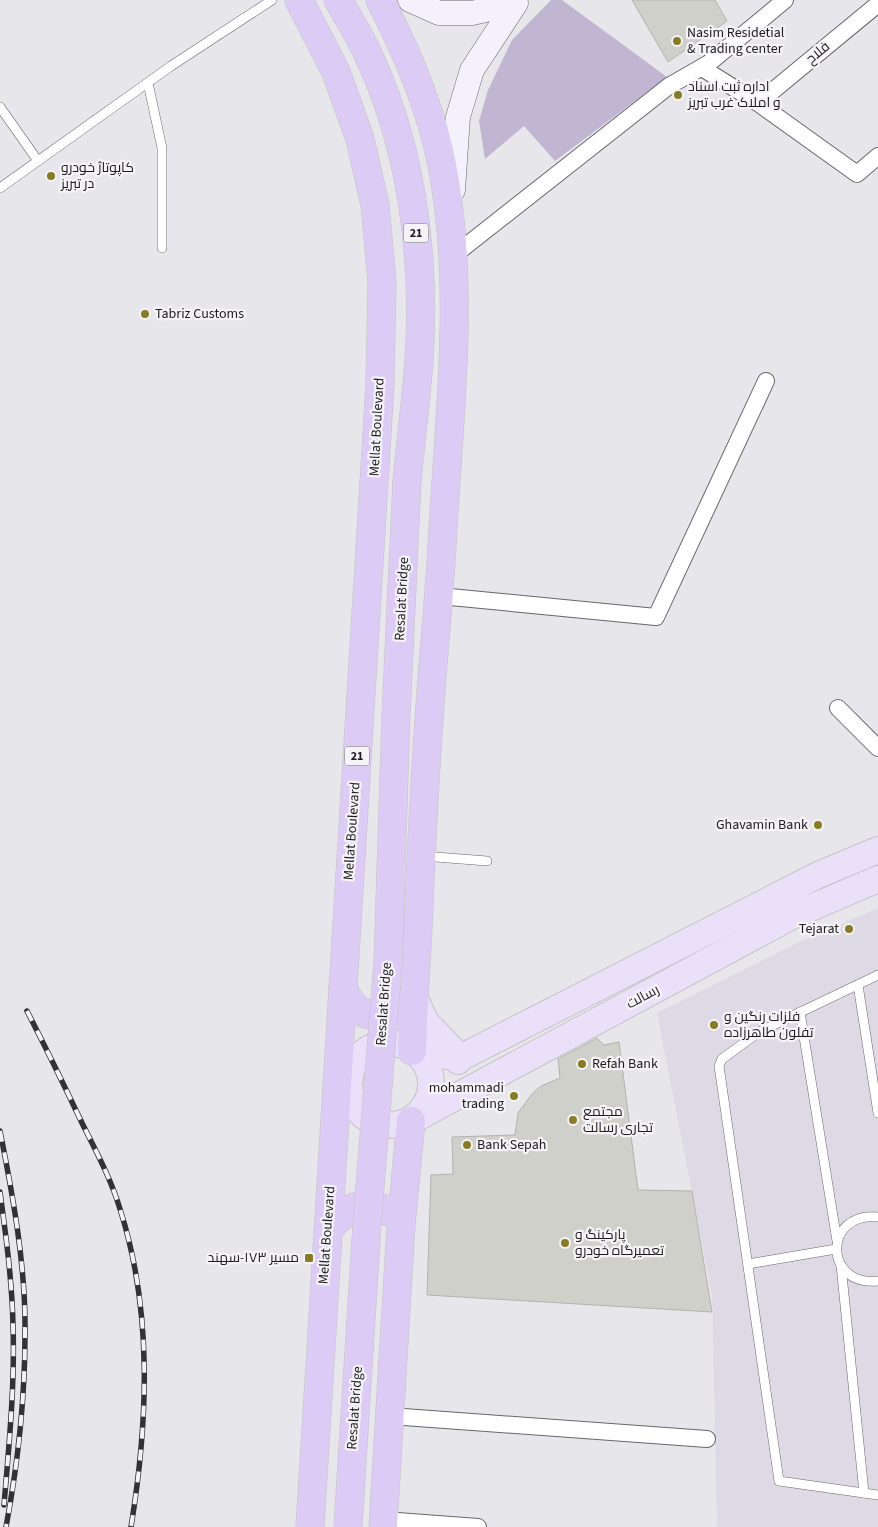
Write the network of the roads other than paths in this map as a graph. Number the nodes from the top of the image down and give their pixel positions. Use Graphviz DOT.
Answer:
graph roads {
  1 [pos="272,0"];
  2 [pos="299,0"];
  3 [pos="338,0"];
  4 [pos="380,0"];
  5 [pos="410,0"];
  6 [pos="786,0"];
  7 [pos="517,1"];
  8 [pos="878,4"];
  9 [pos="474,7"];
  10 [pos="702,68"];
  11 [pos="148,83"];
  12 [pos="758,103"];
  13 [pos="0,107"];
  14 [pos="878,156"];
  15 [pos="38,161"];
  16 [pos="0,188"];
  17 [pos="451,219"];
  18 [pos="162,248"];
  19 [pos="453,256"];
  20 [pos="766,381"];
  21 [pos="440,596"];
  22 [pos="838,708"];
  23 [pos="878,748"];
  24 [pos="878,850"];
  25 [pos="421,856"];
  26 [pos="487,861"];
  27 [pos="878,879"];
  28 [pos="878,975"];
  29 [pos="858,985"];
  30 [pos="343,988"];
  31 [pos="413,994"];
  32 [pos="800,1012"];
  33 [pos="412,1051"];
  34 [pos="350,1052"];
  35 [pos="460,1058"];
  36 [pos="472,1089"];
  37 [pos="878,1114"];
  38 [pos="346,1117"];
  39 [pos="411,1121"];
  40 [pos="878,1217"];
  41 [pos="401,1225"];
  42 [pos="328,1230"];
  43 [pos="837,1245"];
  44 [pos="748,1264"];
  45 [pos="841,1265"];
  46 [pos="878,1281"];
  47 [pos="390,1416"];
  48 [pos="707,1439"];
  49 [pos="864,1493"];
  50 [pos="878,1495"];
  51 [pos="383,1523"];
  52 [pos="310,1527"];
  53 [pos="348,1527"];
  54 [pos="478,1527"];
  1 -- 11 [label="lane"];
  2 -- 30 [label="highway, Mellat Boulevard / 21"];
  3 -- 53 [label="highway, Resalat Bridge / 21, bridge"];
  4 -- 17 [label="highway"];
  5 -- 9 [label="main road"];
  6 -- 10 [label="street"];
  7 -- 9 [label="main road"];
  7 -- 17 [label="main road"];
  8 -- 12 [label="street, فلاح"];
  10 -- 12 [label="street"];
  10 -- 19 [label="street"];
  11 -- 15 [label="lane"];
  11 -- 18 [label="lane"];
  12 -- 14 [label="street"];
  13 -- 15 [label="lane"];
  15 -- 16 [label="lane"];
  17 -- 19 [label="highway"];
  19 -- 21 [label="highway"];
  20 -- 21 [label="street"];
  21 -- 25 [label="highway"];
  22 -- 23 [label="street"];
  24 -- 35 [label="main road, رسالت"];
  25 -- 26 [label="lane"];
  25 -- 31 [label="highway"];
  27 -- 36 [label="main road, رسالت"];
  28 -- 29 [label="lane"];
  29 -- 32 [label="lane"];
  29 -- 37 [label="lane"];
  30 -- 31 [label="highway"];
  30 -- 34 [label="highway, Mellat Boulevard / 21"];
  31 -- 33 [label="highway"];
  31 -- 35 [label="main road"];
  32 -- 43 [label="lane"];
  32 -- 44 [label="lane"];
  33 -- 34 [label="main road"];
  33 -- 35 [label="main road"];
  33 -- 39 [label="main road"];
  34 -- 38 [label="highway, Mellat Boulevard / 21"];
  35 -- 36 [label="main road"];
  36 -- 39 [label="main road, رسالت"];
  38 -- 39 [label="main road"];
  38 -- 42 [label="highway, Mellat Boulevard / 21"];
  39 -- 41 [label="highway"];
  40 -- 43 [label="lane"];
  41 -- 42 [label="highway"];
  41 -- 47 [label="highway"];
  42 -- 52 [label="highway, Mellat Boulevard / 21"];
  43 -- 44 [label="lane"];
  43 -- 45 [label="lane"];
  44 -- 49 [label="lane"];
  45 -- 46 [label="lane"];
  45 -- 49 [label="lane"];
  47 -- 48 [label="street"];
  47 -- 51 [label="highway"];
  49 -- 50 [label="lane"];
  51 -- 54 [label="street"];
}
